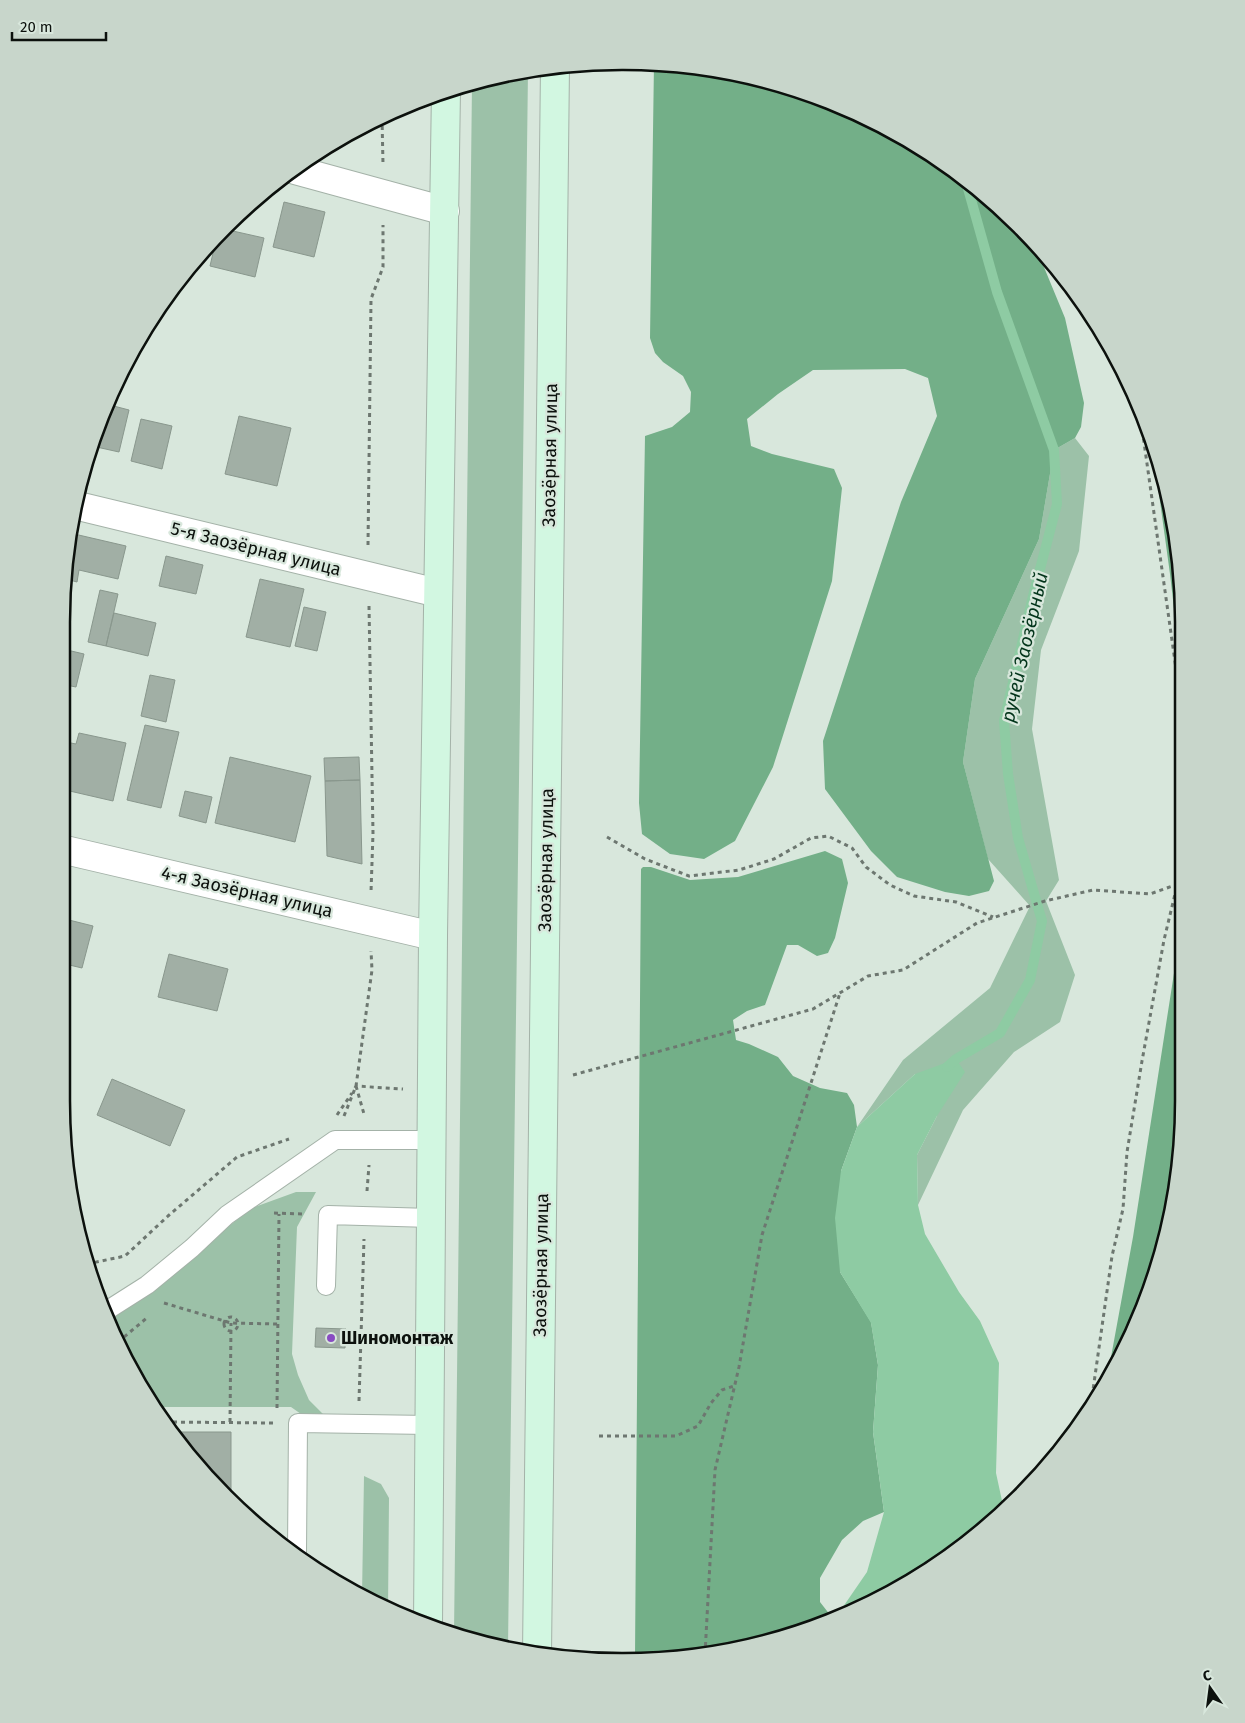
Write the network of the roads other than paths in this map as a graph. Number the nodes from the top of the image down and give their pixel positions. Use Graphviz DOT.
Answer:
graph roads {
  1 [pos="555,74"];
  2 [pos="446,99"];
  3 [pos="303,172"];
  4 [pos="445,211"];
  5 [pos="83,507"];
  6 [pos="438,593"];
  7 [pos="70,851"];
  8 [pos="433,936"];
  9 [pos="433,1140"];
  10 [pos="431,1218"];
  11 [pos="326,1286"];
  12 [pos="110,1308"];
  13 [pos="429,1425"];
  14 [pos="297,1547"];
  15 [pos="428,1618"];
  16 [pos="537,1646"];
  1 -- 16 [label="main road, Заозёрная улица"];
  2 -- 4 [label="main road"];
  3 -- 4 [label="street"];
  4 -- 6 [label="main road"];
  5 -- 6 [label="street, 5-я Заозёрная улица"];
  6 -- 8 [label="main road"];
  7 -- 8 [label="street, 4-я Заозёрная улица"];
  8 -- 9 [label="main road"];
  9 -- 10 [label="main road"];
  9 -- 12 [label="lane"];
  10 -- 11 [label="lane"];
  10 -- 13 [label="main road"];
  13 -- 14 [label="lane"];
  13 -- 15 [label="main road"];
}
